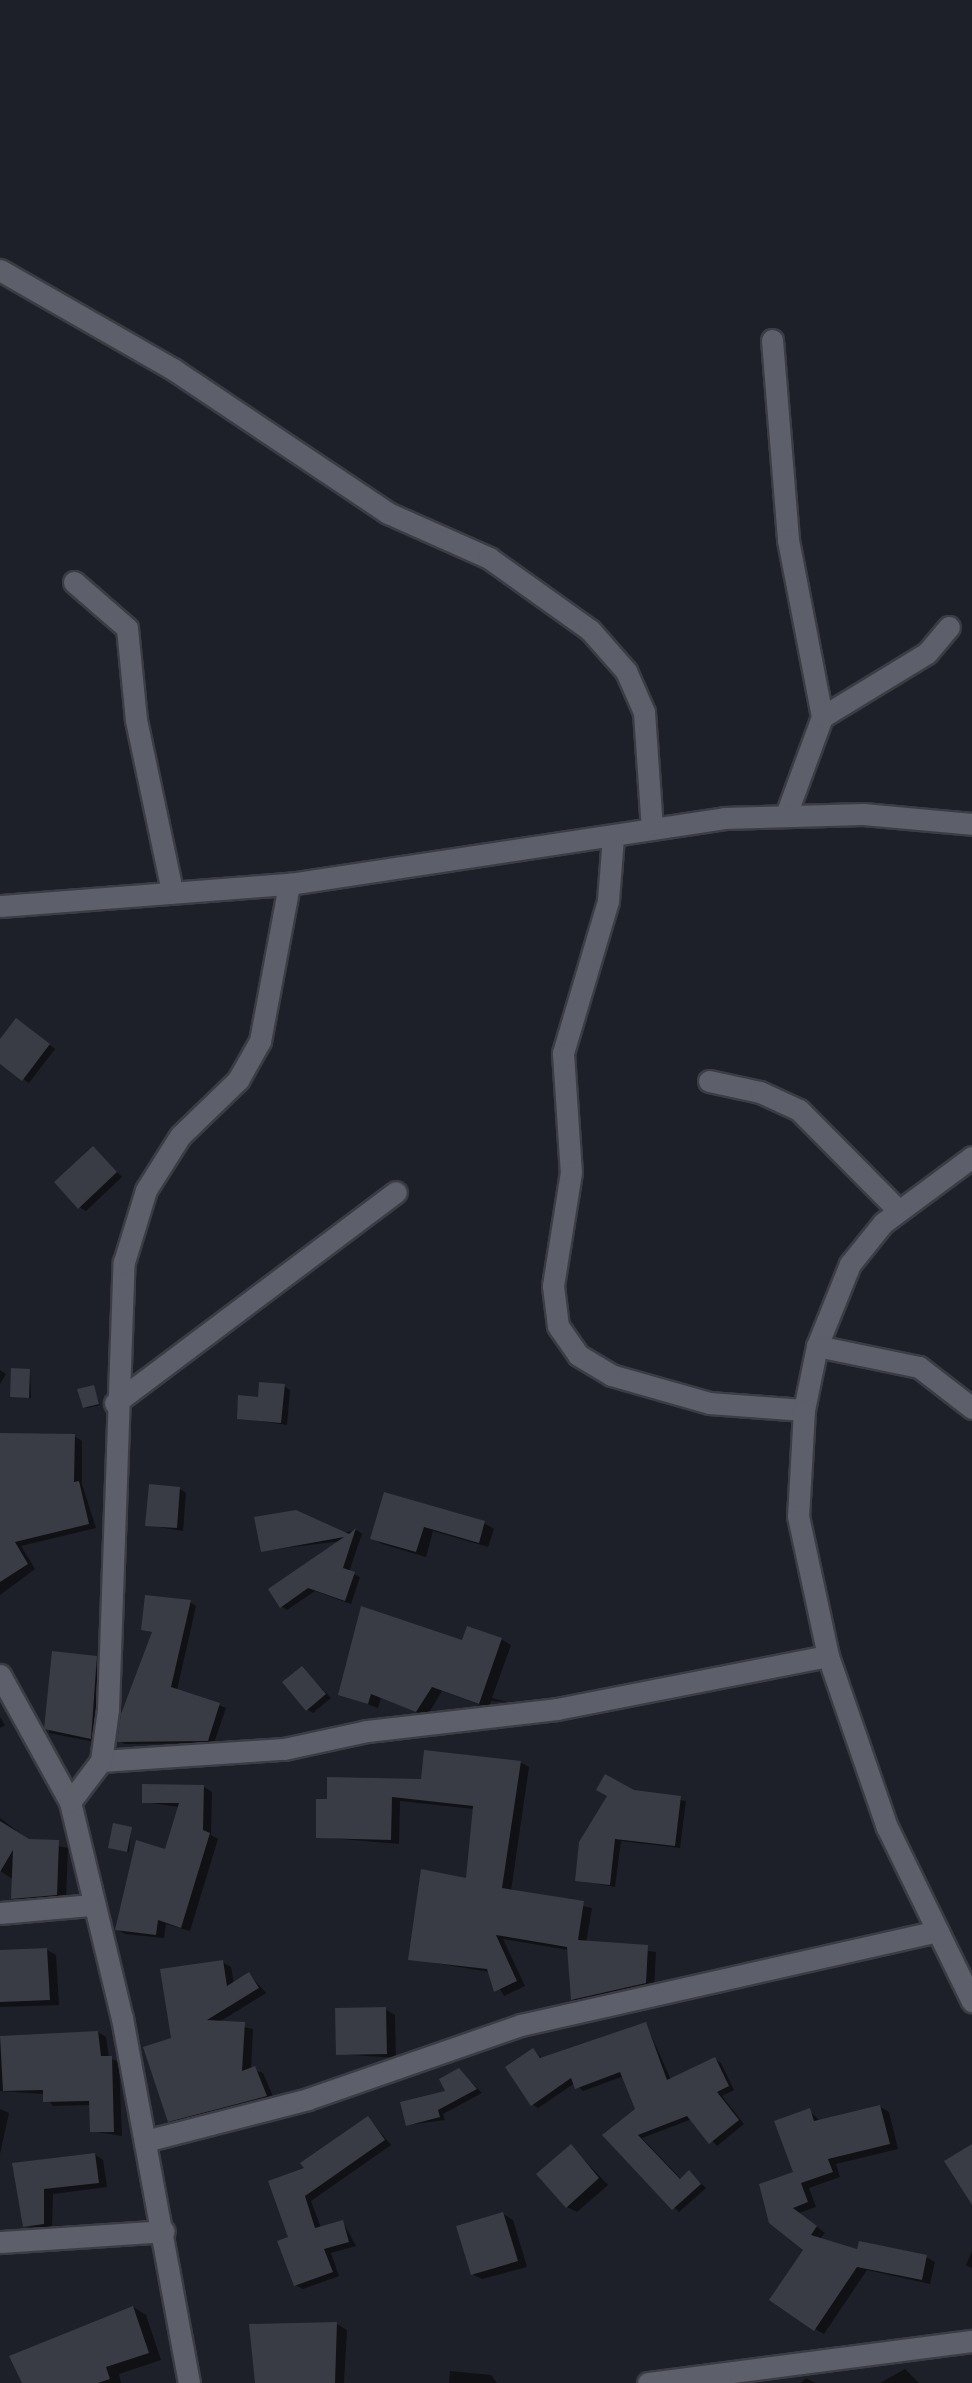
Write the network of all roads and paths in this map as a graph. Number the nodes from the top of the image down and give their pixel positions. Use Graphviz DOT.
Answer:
graph roads {
  1 [pos="0,270"];
  2 [pos="772,340"];
  3 [pos="74,582"];
  4 [pos="949,627"];
  5 [pos="822,717"];
  6 [pos="786,815"];
  7 [pos="972,824"];
  8 [pos="652,829"];
  9 [pos="613,837"];
  10 [pos="289,884"];
  11 [pos="172,891"];
  12 [pos="0,906"];
  13 [pos="709,1081"];
  14 [pos="972,1157"];
  15 [pos="396,1192"];
  16 [pos="898,1210"];
  17 [pos="817,1346"];
  18 [pos="115,1403"];
  19 [pos="972,1408"];
  20 [pos="804,1410"];
  21 [pos="828,1656"];
  22 [pos="0,1675"];
  23 [pos="100,1761"];
  24 [pos="71,1802"];
  25 [pos="91,1905"];
  26 [pos="0,1913"];
  27 [pos="938,1931"];
  28 [pos="972,2001"];
  29 [pos="145,2141"];
  30 [pos="164,2231"];
  31 [pos="0,2242"];
  32 [pos="972,2341"];
  33 [pos="189,2383"];
  34 [pos="648,2383"];
  1 -- 8 [label="street"];
  2 -- 5 [label="street"];
  3 -- 11 [label="street"];
  4 -- 5 [label="street"];
  5 -- 6 [label="street"];
  6 -- 7 [label="street"];
  6 -- 8 [label="street"];
  8 -- 9 [label="street"];
  9 -- 10 [label="street"];
  9 -- 20 [label="street"];
  10 -- 11 [label="street"];
  10 -- 18 [label="street"];
  11 -- 12 [label="street"];
  13 -- 16 [label="street"];
  14 -- 16 [label="street"];
  15 -- 18 [label="street"];
  16 -- 17 [label="street"];
  17 -- 19 [label="street"];
  17 -- 20 [label="street"];
  18 -- 23 [label="street"];
  20 -- 21 [label="street"];
  21 -- 23 [label="street"];
  21 -- 27 [label="street"];
  22 -- 24 [label="street"];
  23 -- 24 [label="street"];
  24 -- 25 [label="street"];
  25 -- 26 [label="street"];
  25 -- 29 [label="street"];
  27 -- 28 [label="street"];
  27 -- 29 [label="street"];
  29 -- 30 [label="street"];
  30 -- 31 [label="street"];
  30 -- 33 [label="street"];
  32 -- 34 [label="street"];
}
